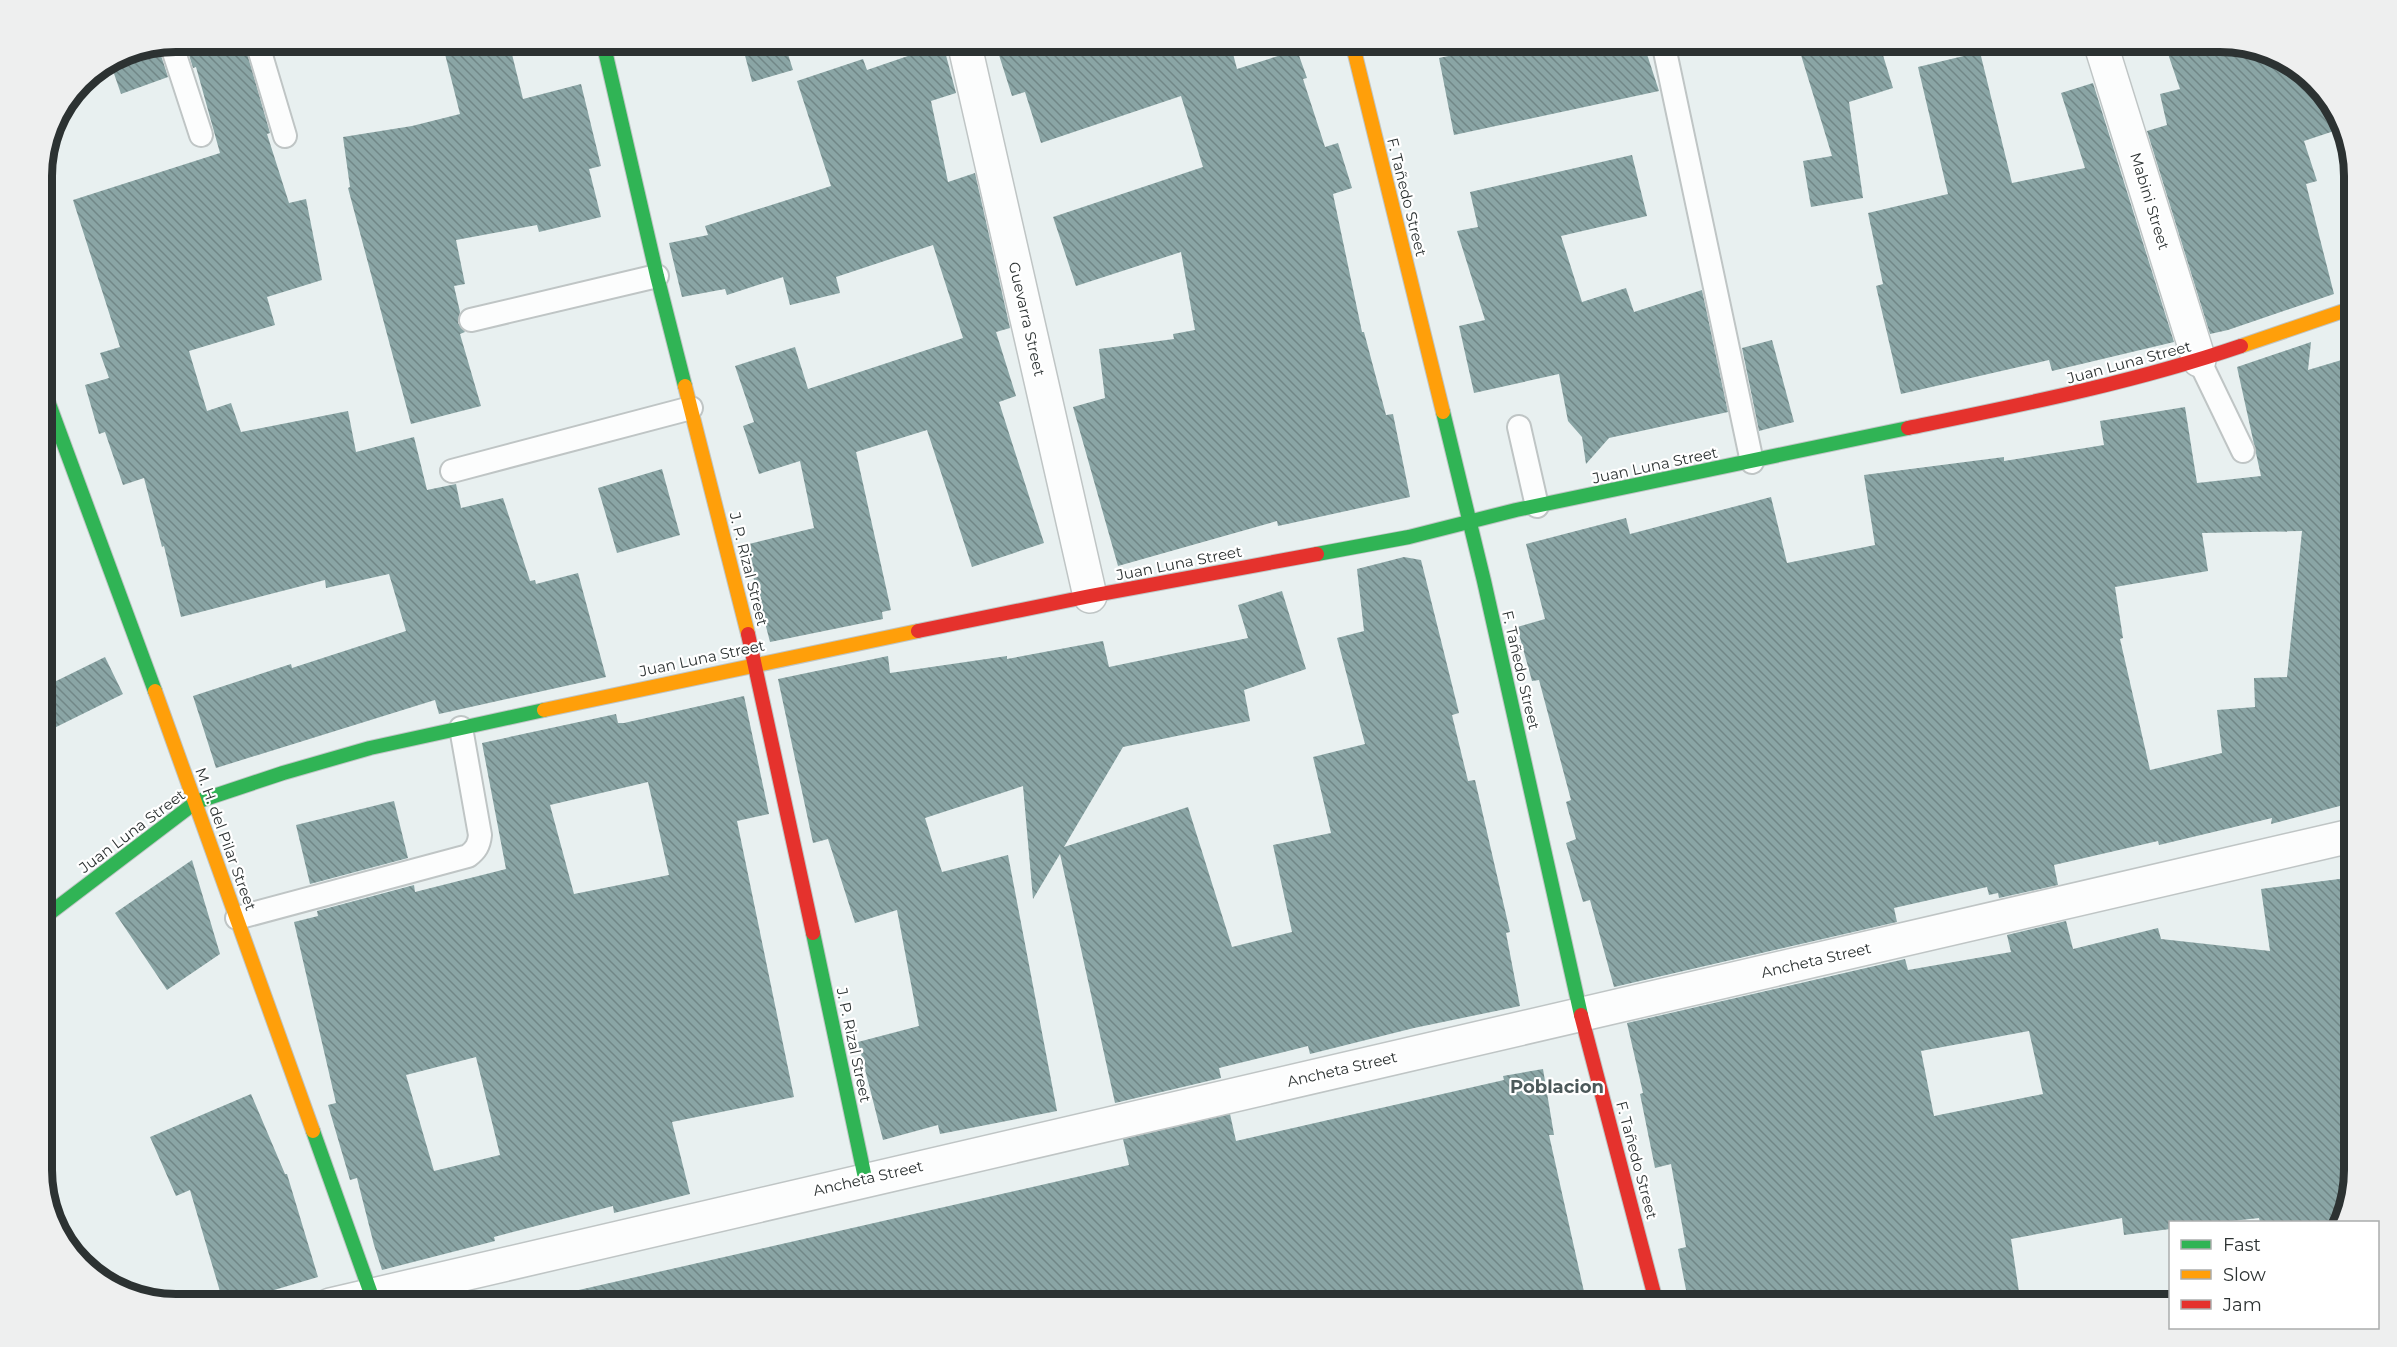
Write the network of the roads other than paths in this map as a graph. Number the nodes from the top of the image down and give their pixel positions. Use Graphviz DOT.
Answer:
graph roads {
  1 [pos="174,52"];
  2 [pos="260,52"];
  3 [pos="605,52"];
  4 [pos="966,52"];
  5 [pos="1354,52"];
  6 [pos="1665,52"];
  7 [pos="2103,52"];
  8 [pos="201,135"];
  9 [pos="285,136"];
  10 [pos="657,276"];
  11 [pos="2344,311"];
  12 [pos="471,320"];
  13 [pos="2199,360"];
  14 [pos="691,408"];
  15 [pos="53,415"];
  16 [pos="1519,427"];
  17 [pos="2242,451"];
  18 [pos="1752,462"];
  19 [pos="452,471"];
  20 [pos="1537,506"];
  21 [pos="1469,521"];
  22 [pos="1090,596"];
  23 [pos="756,664"];
  24 [pos="461,728"];
  25 [pos="196,802"];
  26 [pos="2344,838"];
  27 [pos="53,911"];
  28 [pos="237,918"];
  29 [pos="1581,1015"];
  30 [pos="865,1178"];
  31 [pos="371,1294"];
  32 [pos="397,1294"];
  33 [pos="1653,1294"];
  1 -- 8 [label="lane"];
  2 -- 9 [label="lane"];
  3 -- 10 [label="main road, J. P. Rizal Street"];
  4 -- 22 [label="street, Guevarra Street"];
  5 -- 21 [label="main road, F. Tañedo Street"];
  6 -- 18 [label="lane"];
  7 -- 13 [label="street, Mabini Street"];
  10 -- 12 [label="lane"];
  10 -- 14 [label="main road, J. P. Rizal Street"];
  11 -- 13 [label="main road, Juan Luna Street"];
  13 -- 17 [label="lane"];
  13 -- 18 [label="main road, Juan Luna Street"];
  14 -- 19 [label="lane"];
  14 -- 23 [label="main road, J. P. Rizal Street"];
  15 -- 25 [label="main road, M. H. del Pilar Street"];
  16 -- 20 [label="lane"];
  18 -- 20 [label="main road, Juan Luna Street"];
  20 -- 21 [label="main road, Juan Luna Street"];
  21 -- 22 [label="main road, Juan Luna Street"];
  21 -- 29 [label="main road, F. Tañedo Street"];
  22 -- 23 [label="main road, Juan Luna Street"];
  23 -- 24 [label="main road, Juan Luna Street"];
  23 -- 30 [label="main road, J. P. Rizal Street"];
  24 -- 25 [label="main road, Juan Luna Street"];
  24 -- 28 [label="lane"];
  25 -- 27 [label="main road, Juan Luna Street"];
  25 -- 28 [label="main road, M. H. del Pilar Street"];
  26 -- 29 [label="street, Ancheta Street"];
  28 -- 31 [label="main road, M. H. del Pilar Street"];
  29 -- 30 [label="street, Ancheta Street"];
  29 -- 33 [label="main road, F. Tañedo Street"];
  30 -- 32 [label="street, Ancheta Street"];
}
